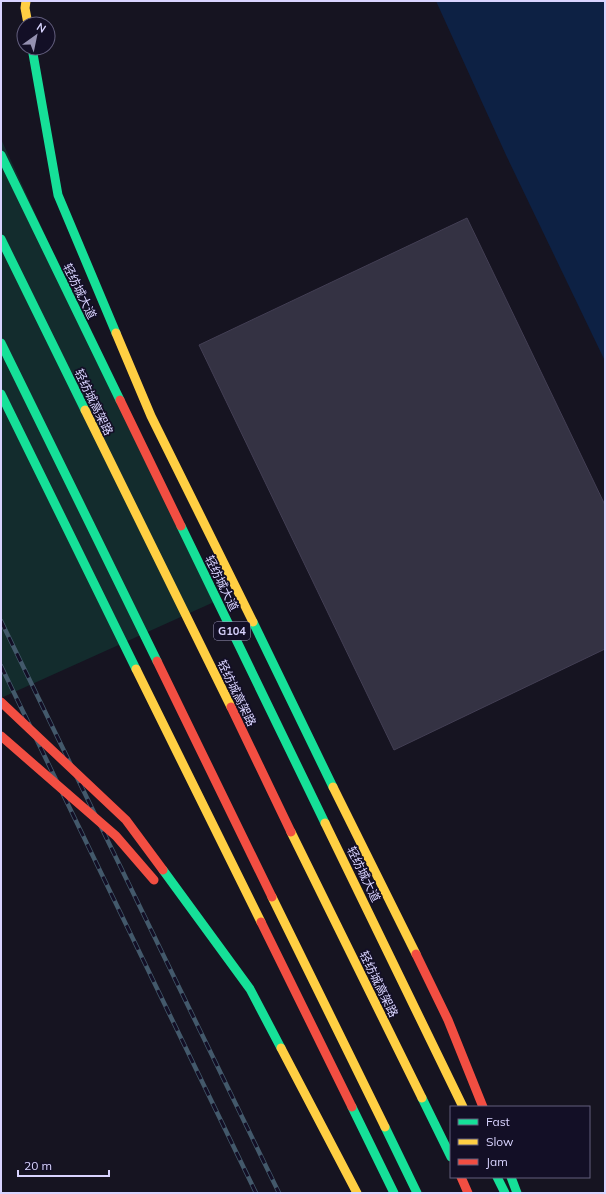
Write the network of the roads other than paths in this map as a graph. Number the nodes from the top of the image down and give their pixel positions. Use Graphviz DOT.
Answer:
graph roads {
  1 [pos="26,1"];
  2 [pos="26,16"];
  3 [pos="33,56"];
  4 [pos="1,155"];
  5 [pos="1,236"];
  6 [pos="1,239"];
  7 [pos="11,259"];
  8 [pos="1,342"];
  9 [pos="1,394"];
  10 [pos="1,702"];
  11 [pos="1,736"];
  12 [pos="162,889"];
  13 [pos="183,913"];
  14 [pos="250,990"];
  15 [pos="464,1106"];
  16 [pos="483,1106"];
  17 [pos="450,1155"];
  18 [pos="461,1178"];
  19 [pos="498,1178"];
  20 [pos="511,1178"];
  21 [pos="356,1193"];
  22 [pos="394,1193"];
  23 [pos="417,1193"];
  24 [pos="468,1193"];
  25 [pos="505,1193"];
  26 [pos="517,1193"];
  1 -- 2 [label="main road"];
  3 -- 16 [label="main road"];
  4 -- 15 [label="main road, 轻纺城大道 / G104"];
  5 -- 7 [label="main road"];
  6 -- 7 [label="main road, 轻纺城高架路"];
  7 -- 17 [label="main road, 轻纺城高架路"];
  8 -- 23 [label="main road"];
  9 -- 22 [label="main road"];
  10 -- 14 [label="main road, bridge"];
  11 -- 12 [label="main road, bridge"];
  13 -- 14 [label="main road, bridge"];
  14 -- 21 [label="main road, bridge"];
  18 -- 24 [label="main road"];
  19 -- 25 [label="main road"];
  20 -- 26 [label="main road"];
}
